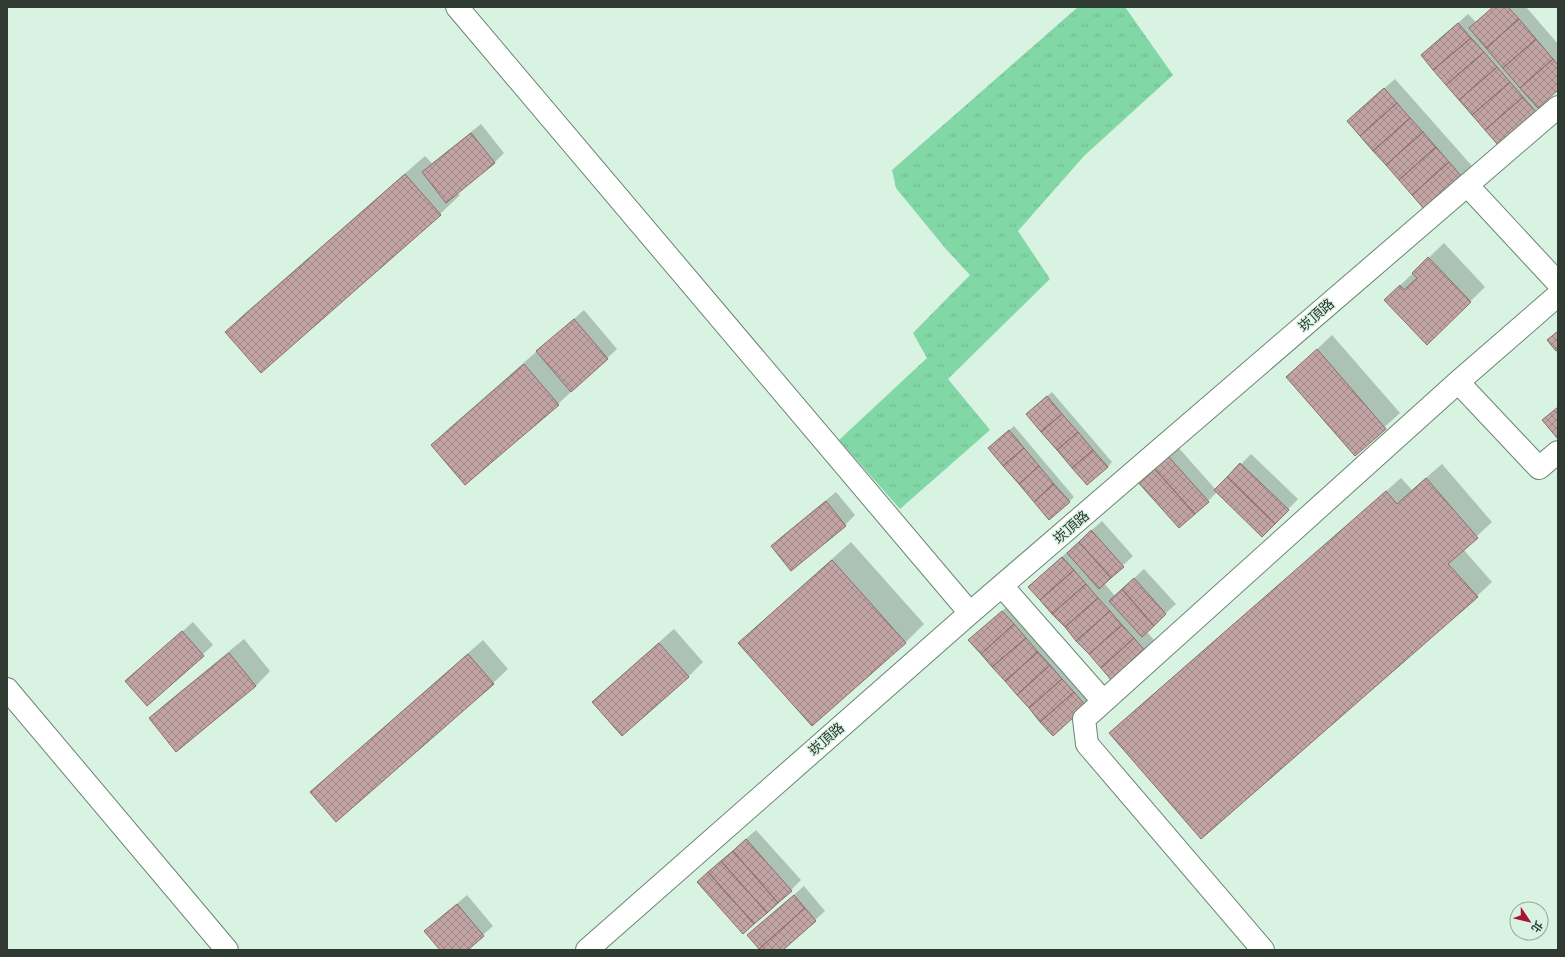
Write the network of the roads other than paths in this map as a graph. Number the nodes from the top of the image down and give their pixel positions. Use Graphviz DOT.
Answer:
graph roads {
  1 [pos="457,7"];
  2 [pos="1558,107"];
  3 [pos="1467,185"];
  4 [pos="1558,283"];
  5 [pos="1558,295"];
  6 [pos="1458,382"];
  7 [pos="1558,452"];
  8 [pos="1002,586"];
  9 [pos="970,613"];
  10 [pos="7,689"];
  11 [pos="1097,694"];
  12 [pos="227,950"];
  13 [pos="586,950"];
  14 [pos="1264,950"];
  1 -- 9 [label="street"];
  2 -- 3 [label="street, 崁頂路"];
  3 -- 4 [label="street"];
  3 -- 8 [label="street, 崁頂路"];
  5 -- 6 [label="street"];
  6 -- 7 [label="street"];
  6 -- 14 [label="street"];
  8 -- 9 [label="street, 崁頂路"];
  8 -- 11 [label="street"];
  9 -- 13 [label="street, 崁頂路"];
  10 -- 12 [label="street"];
}
